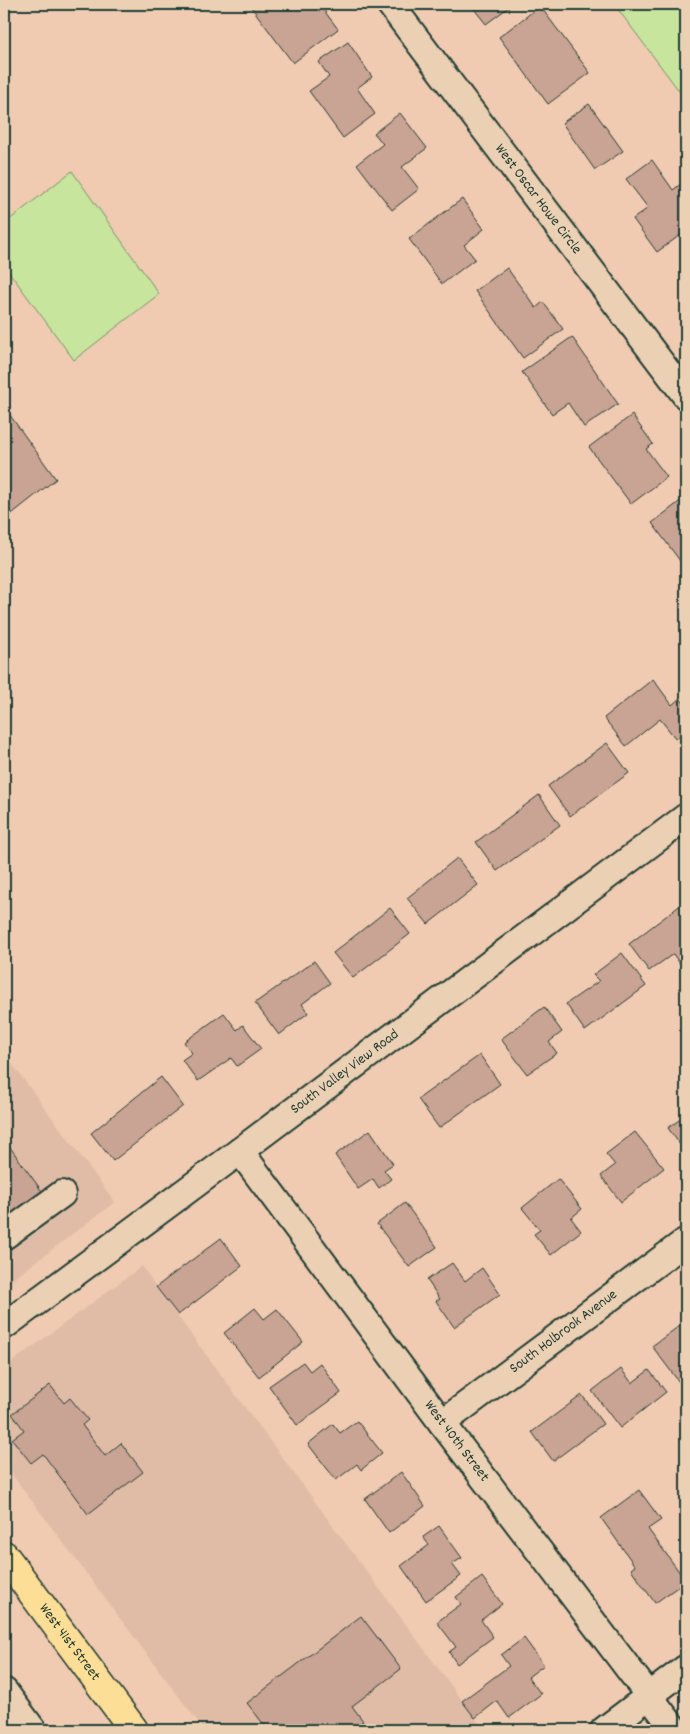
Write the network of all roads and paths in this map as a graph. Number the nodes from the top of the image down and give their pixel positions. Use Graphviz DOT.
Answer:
graph roads {
  1 [pos="390,4"];
  2 [pos="686,396"];
  3 [pos="686,817"];
  4 [pos="240,1151"];
  5 [pos="62,1194"];
  6 [pos="4,1236"];
  7 [pos="686,1241"];
  8 [pos="4,1326"];
  9 [pos="442,1423"];
  10 [pos="4,1555"];
  11 [pos="686,1668"];
  12 [pos="4,1691"];
  13 [pos="650,1696"];
  14 [pos="33,1730"];
  15 [pos="134,1730"];
  16 [pos="604,1730"];
  17 [pos="675,1730"];
  1 -- 2 [label="street, West Oscar Howe Circle"];
  3 -- 4 [label="street, South Valley View Road"];
  4 -- 8 [label="street, South Valley View Road"];
  4 -- 9 [label="street, West 40th Street"];
  5 -- 6 [label="street"];
  7 -- 9 [label="street, South Holbrook Avenue"];
  9 -- 13 [label="street, West 40th Street"];
  10 -- 15 [label="main road, West 41st Street"];
  11 -- 13 [label="street"];
  12 -- 14 [label="street"];
  13 -- 16 [label="street"];
  13 -- 17 [label="street, West 40th Street"];
}
